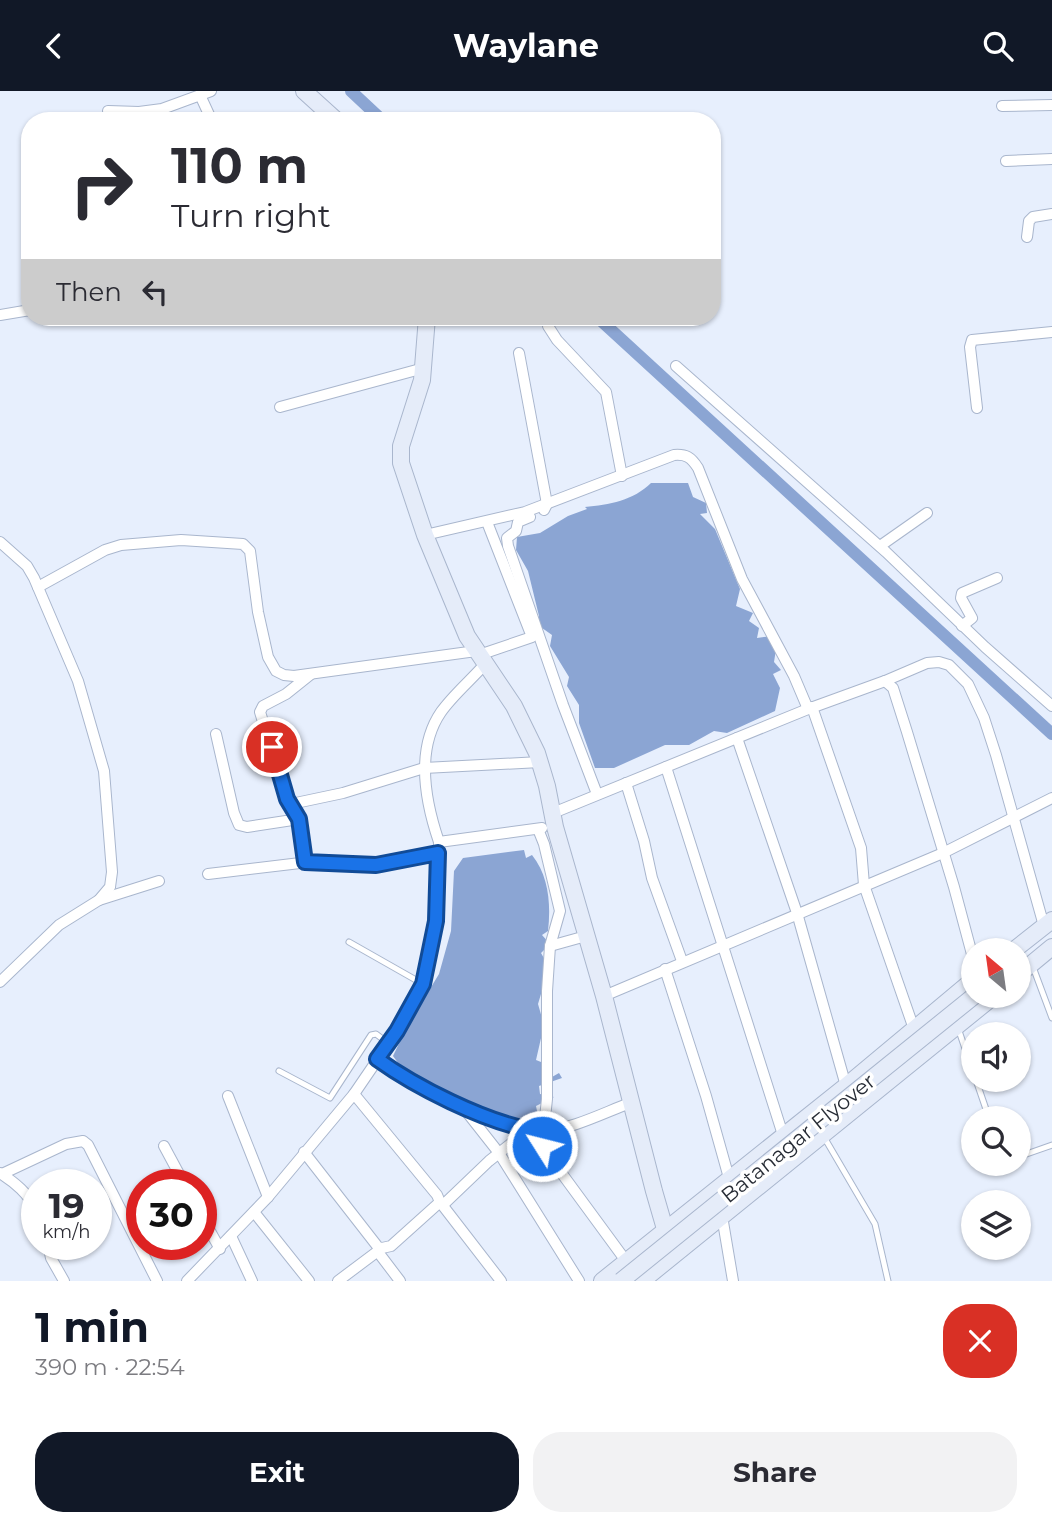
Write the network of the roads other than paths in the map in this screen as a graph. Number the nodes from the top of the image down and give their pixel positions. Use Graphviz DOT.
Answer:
graph roads {
  1 [pos="304,91"];
  2 [pos="206,93"];
  3 [pos="1052,105"];
  4 [pos="1002,106"];
  5 [pos="108,111"];
  6 [pos="210,112"];
  7 [pos="327,112"];
  8 [pos="1052,159"];
  9 [pos="1006,161"];
  10 [pos="1052,214"];
  11 [pos="1027,237"];
  12 [pos="21,312"];
  13 [pos="0,315"];
  14 [pos="426,326"];
  15 [pos="548,326"];
  16 [pos="1052,332"];
  17 [pos="519,353"];
  18 [pos="676,366"];
  19 [pos="424,368"];
  20 [pos="280,407"];
  21 [pos="977,408"];
  22 [pos="622,476"];
  23 [pos="547,504"];
  24 [pos="927,513"];
  25 [pos="487,522"];
  26 [pos="425,535"];
  27 [pos="0,542"];
  28 [pos="880,546"];
  29 [pos="997,578"];
  30 [pos="38,587"];
  31 [pos="962,626"];
  32 [pos="480,657"];
  33 [pos="311,674"];
  34 [pos="885,681"];
  35 [pos="1052,706"];
  36 [pos="810,708"];
  37 [pos="216,734"];
  38 [pos="737,738"];
  39 [pos="540,762"];
  40 [pos="666,767"];
  41 [pos="424,768"];
  42 [pos="626,783"];
  43 [pos="597,794"];
  44 [pos="1052,798"];
  45 [pos="291,804"];
  46 [pos="1014,818"];
  47 [pos="299,819"];
  48 [pos="554,820"];
  49 [pos="538,829"];
  50 [pos="439,847"];
  51 [pos="943,853"];
  52 [pos="305,862"];
  53 [pos="208,874"];
  54 [pos="159,881"];
  55 [pos="864,885"];
  56 [pos="99,900"];
  57 [pos="797,913"];
  58 [pos="1049,926"];
  59 [pos="586,936"];
  60 [pos="968,938"];
  61 [pos="1031,938"];
  62 [pos="349,942"];
  63 [pos="550,946"];
  64 [pos="722,946"];
  65 [pos="1052,947"];
  66 [pos="1031,953"];
  67 [pos="1031,959"];
  68 [pos="682,961"];
  69 [pos="666,968"];
  70 [pos="1031,974"];
  71 [pos="0,982"];
  72 [pos="423,984"];
  73 [pos="961,991"];
  74 [pos="604,996"];
  75 [pos="961,1006"];
  76 [pos="979,1008"];
  77 [pos="1052,1018"];
  78 [pos="957,1025"];
  79 [pos="914,1029"];
  80 [pos="961,1037"];
  81 [pos="388,1043"];
  82 [pos="377,1059"];
  83 [pos="279,1071"];
  84 [pos="846,1086"];
  85 [pos="354,1094"];
  86 [pos="228,1096"];
  87 [pos="330,1098"];
  88 [pos="630,1103"];
  89 [pos="461,1105"];
  90 [pos="341,1107"];
  91 [pos="529,1130"];
  92 [pos="543,1131"];
  93 [pos="783,1135"];
  94 [pos="822,1135"];
  95 [pos="1052,1145"];
  96 [pos="164,1146"];
  97 [pos="542,1146"];
  98 [pos="304,1152"];
  99 [pos="1031,1152"];
  100 [pos="499,1153"];
  101 [pos="176,1169"];
  102 [pos="1,1174"];
  103 [pos="729,1178"];
  104 [pos="21,1188"];
  105 [pos="268,1197"];
  106 [pos="705,1197"];
  107 [pos="442,1203"];
  108 [pos="254,1212"];
  109 [pos="722,1216"];
  110 [pos="665,1229"];
  111 [pos="231,1236"];
  112 [pos="217,1244"];
  113 [pos="220,1249"];
  114 [pos="681,1249"];
  115 [pos="380,1250"];
  116 [pos="52,1260"];
  117 [pos="626,1261"];
  118 [pos="64,1281"];
  119 [pos="157,1281"];
  120 [pos="187,1281"];
  121 [pos="252,1281"];
  122 [pos="309,1281"];
  123 [pos="338,1281"];
  124 [pos="400,1281"];
  125 [pos="501,1281"];
  126 [pos="579,1281"];
  127 [pos="602,1281"];
  128 [pos="621,1281"];
  129 [pos="642,1281"];
  130 [pos="733,1281"];
  131 [pos="888,1281"];
  1 -- 7 [label="street"];
  2 -- 5 [label="street"];
  2 -- 6 [label="street"];
  3 -- 4 [label="street"];
  8 -- 9 [label="street"];
  10 -- 11 [label="street"];
  12 -- 13 [label="street"];
  14 -- 19 [label="street"];
  15 -- 22 [label="street"];
  16 -- 21 [label="street"];
  17 -- 23 [label="street"];
  18 -- 28 [label="street"];
  19 -- 20 [label="street"];
  19 -- 26 [label="street"];
  22 -- 23 [label="street"];
  22 -- 36 [label="street"];
  23 -- 25 [label="street"];
  23 -- 43 [label="street"];
  24 -- 28 [label="street"];
  25 -- 26 [label="street"];
  25 -- 32 [label="street"];
  26 -- 32 [label="street"];
  27 -- 30 [label="street"];
  28 -- 31 [label="street"];
  29 -- 31 [label="street"];
  30 -- 33 [label="street"];
  30 -- 56 [label="street"];
  31 -- 35 [label="street"];
  32 -- 33 [label="street"];
  32 -- 39 [label="street"];
  32 -- 41 [label="street"];
  33 -- 45 [label="street"];
  34 -- 36 [label="street"];
  34 -- 46 [label="street"];
  34 -- 51 [label="street"];
  36 -- 38 [label="street"];
  36 -- 55 [label="street"];
  37 -- 47 [label="street"];
  38 -- 40 [label="street"];
  38 -- 57 [label="street"];
  39 -- 41 [label="street"];
  39 -- 48 [label="street"];
  40 -- 42 [label="street"];
  40 -- 64 [label="street"];
  41 -- 45 [label="street"];
  41 -- 50 [label="street"];
  42 -- 43 [label="street"];
  42 -- 68 [label="street"];
  43 -- 48 [label="street"];
  44 -- 46 [label="street"];
  45 -- 47 [label="street"];
  46 -- 51 [label="street"];
  46 -- 58 [label="street"];
  47 -- 52 [label="street"];
  48 -- 49 [label="street"];
  48 -- 59 [label="street"];
  49 -- 50 [label="street"];
  49 -- 63 [label="street"];
  50 -- 52 [label="street"];
  50 -- 72 [label="street"];
  51 -- 55 [label="street"];
  51 -- 60 [label="street"];
  52 -- 53 [label="street"];
  54 -- 56 [label="street"];
  55 -- 57 [label="street"];
  55 -- 79 [label="street"];
  56 -- 71 [label="street"];
  57 -- 64 [label="street"];
  57 -- 84 [label="street"];
  58 -- 61 [label="street"];
  58 -- 66 [label="street"];
  59 -- 63 [label="street"];
  59 -- 74 [label="street"];
  62 -- 72 [label="lane"];
  63 -- 92 [label="street"];
  64 -- 68 [label="street"];
  64 -- 93 [label="street"];
  65 -- 67 [label="street"];
  68 -- 69 [label="street"];
  69 -- 74 [label="street"];
  69 -- 103 [label="street"];
  70 -- 77 [label="lane"];
  72 -- 81 [label="street"];
  73 -- 79 [label="street"];
  74 -- 88 [label="street"];
  75 -- 128 [label="street, Batanagar Flyover, bridge"];
  76 -- 78 [label="street"];
  78 -- 80 [label="lane"];
  78 -- 94 [label="street"];
  79 -- 84 [label="street"];
  81 -- 82 [label="street"];
  81 -- 87 [label="lane"];
  82 -- 85 [label="street"];
  82 -- 89 [label="street"];
  83 -- 87 [label="lane"];
  84 -- 93 [label="street"];
  85 -- 90 [label="street"];
  85 -- 107 [label="street"];
  86 -- 105 [label="street"];
  87 -- 90 [label="lane"];
  88 -- 92 [label="street"];
  88 -- 110 [label="street"];
  89 -- 91 [label="street"];
  89 -- 100 [label="street"];
  90 -- 98 [label="street"];
  91 -- 92 [label="street"];
  91 -- 97 [label="street"];
  91 -- 100 [label="street"];
  92 -- 97 [label="street"];
  93 -- 103 [label="street"];
  94 -- 109 [label="street"];
  94 -- 131 [label="lane"];
  95 -- 99 [label="lane"];
  96 -- 101 [label="street"];
  97 -- 117 [label="street"];
  98 -- 105 [label="street"];
  98 -- 115 [label="street"];
  100 -- 107 [label="street"];
  100 -- 126 [label="street"];
  102 -- 104 [label="street"];
  102 -- 119 [label="street"];
  103 -- 106 [label="street"];
  105 -- 108 [label="street"];
  106 -- 109 [label="street"];
  106 -- 110 [label="street"];
  107 -- 115 [label="street"];
  107 -- 125 [label="street"];
  108 -- 111 [label="street"];
  108 -- 122 [label="street"];
  109 -- 114 [label="street"];
  109 -- 130 [label="street"];
  110 -- 114 [label="street"];
  110 -- 117 [label="street"];
  111 -- 113 [label="street"];
  111 -- 121 [label="street"];
  112 -- 113 [label="street"];
  113 -- 120 [label="street"];
  114 -- 129 [label="street"];
  115 -- 123 [label="street"];
  115 -- 124 [label="street"];
  116 -- 118 [label="street"];
  117 -- 127 [label="street"];
}
